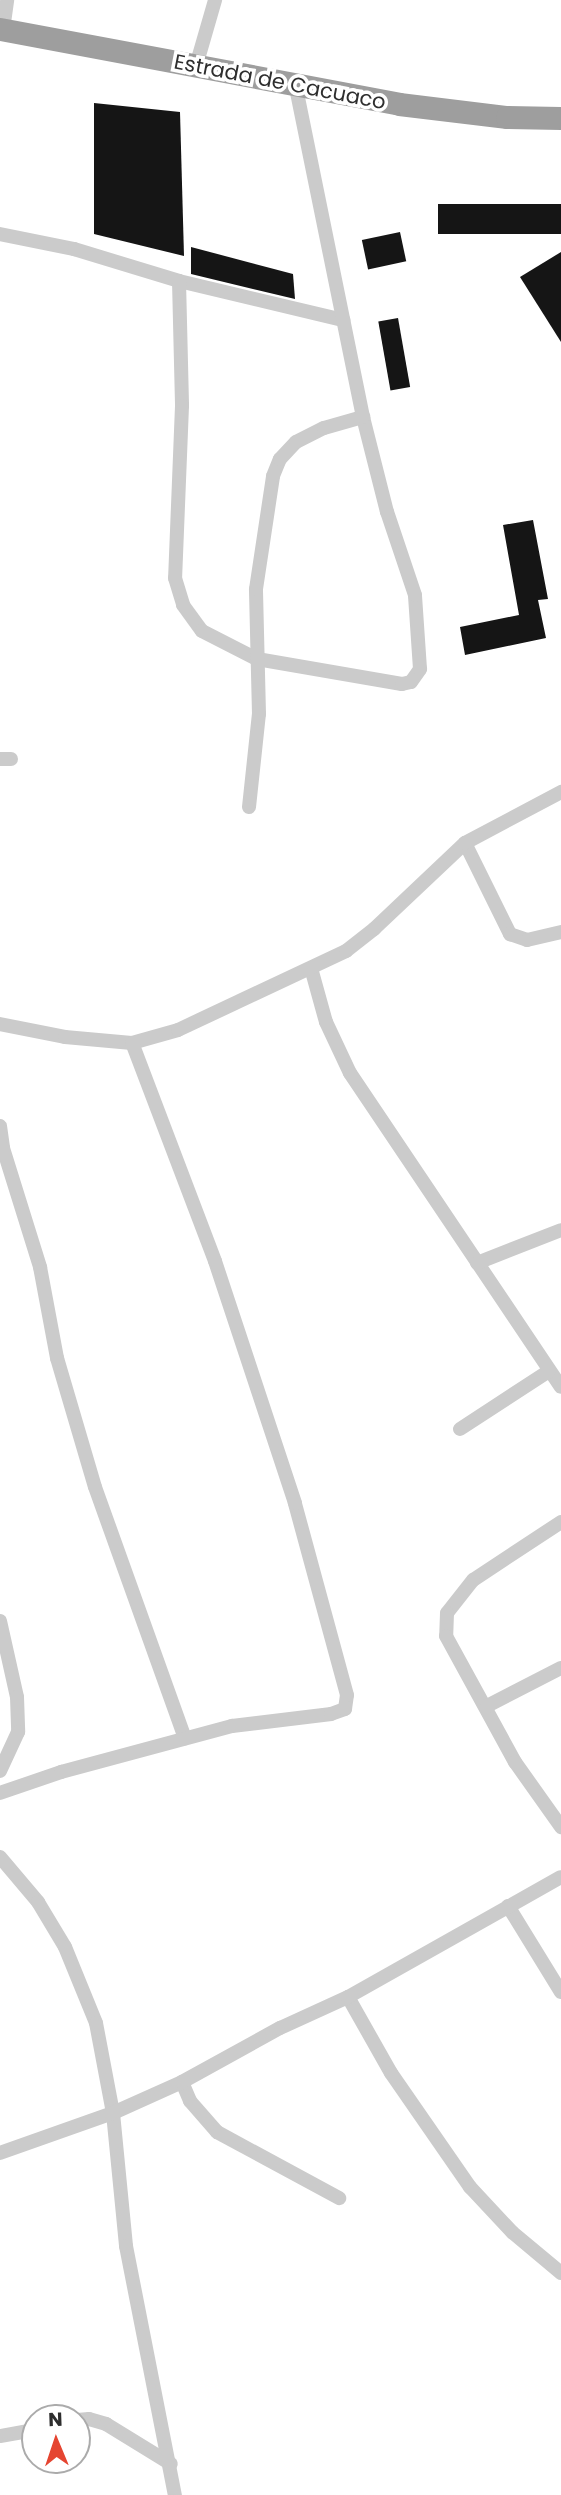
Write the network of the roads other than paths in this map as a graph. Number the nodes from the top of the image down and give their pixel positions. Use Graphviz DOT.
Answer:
graph roads {
  1 [pos="6,0"];
  2 [pos="215,0"];
  3 [pos="2,30"];
  4 [pos="196,66"];
  5 [pos="295,85"];
  6 [pos="561,118"];
  7 [pos="0,234"];
  8 [pos="179,281"];
  9 [pos="343,320"];
  10 [pos="363,417"];
  11 [pos="257,659"];
  12 [pos="561,792"];
  13 [pos="249,807"];
  14 [pos="465,843"];
  15 [pos="561,932"];
  16 [pos="311,968"];
  17 [pos="0,1024"];
  18 [pos="132,1043"];
  19 [pos="0,1126"];
  20 [pos="561,1230"];
  21 [pos="477,1263"];
  22 [pos="549,1371"];
  23 [pos="561,1387"];
  24 [pos="460,1429"];
  25 [pos="561,1522"];
  26 [pos="0,1621"];
  27 [pos="561,1668"];
  28 [pos="487,1706"];
  29 [pos="18,1732"];
  30 [pos="185,1738"];
  31 [pos="0,1740"];
  32 [pos="0,1771"];
  33 [pos="0,1793"];
  34 [pos="561,1827"];
  35 [pos="0,1857"];
  36 [pos="561,1877"];
  37 [pos="508,1906"];
  38 [pos="561,1992"];
  39 [pos="348,1997"];
  40 [pos="182,2082"];
  41 [pos="113,2113"];
  42 [pos="0,2153"];
  43 [pos="338,2198"];
  44 [pos="561,2273"];
  45 [pos="91,2420"];
  46 [pos="21,2432"];
  47 [pos="0,2435"];
  48 [pos="171,2464"];
  49 [pos="175,2495"];
  1 -- 3 [label="street"];
  2 -- 4 [label="street"];
  3 -- 4 [label="highway, Estrada de Cacuaco"];
  4 -- 5 [label="highway, Estrada de Cacuaco"];
  5 -- 6 [label="highway, Estrada de Cacuaco"];
  5 -- 9 [label="street"];
  7 -- 8 [label="street"];
  8 -- 9 [label="street"];
  8 -- 11 [label="street"];
  9 -- 10 [label="street"];
  10 -- 11 [label="street"];
  10 -- 11 [label="street"];
  11 -- 13 [label="street"];
  12 -- 14 [label="street"];
  14 -- 15 [label="street"];
  14 -- 16 [label="street"];
  16 -- 18 [label="street"];
  16 -- 21 [label="street"];
  17 -- 18 [label="street"];
  18 -- 30 [label="street"];
  19 -- 30 [label="street"];
  20 -- 21 [label="street"];
  21 -- 22 [label="street"];
  22 -- 23 [label="street"];
  22 -- 24 [label="street"];
  25 -- 28 [label="street"];
  26 -- 29 [label="street"];
  27 -- 28 [label="street"];
  28 -- 34 [label="street"];
  29 -- 31 [label="street"];
  29 -- 32 [label="street"];
  30 -- 33 [label="street"];
  35 -- 41 [label="street"];
  36 -- 37 [label="street"];
  37 -- 38 [label="street"];
  37 -- 39 [label="street"];
  39 -- 40 [label="street"];
  39 -- 44 [label="street"];
  40 -- 41 [label="street"];
  40 -- 43 [label="street"];
  41 -- 42 [label="street"];
  41 -- 48 [label="street"];
  45 -- 48 [label="street"];
  46 -- 47 [label="street"];
  48 -- 49 [label="street"];
}
